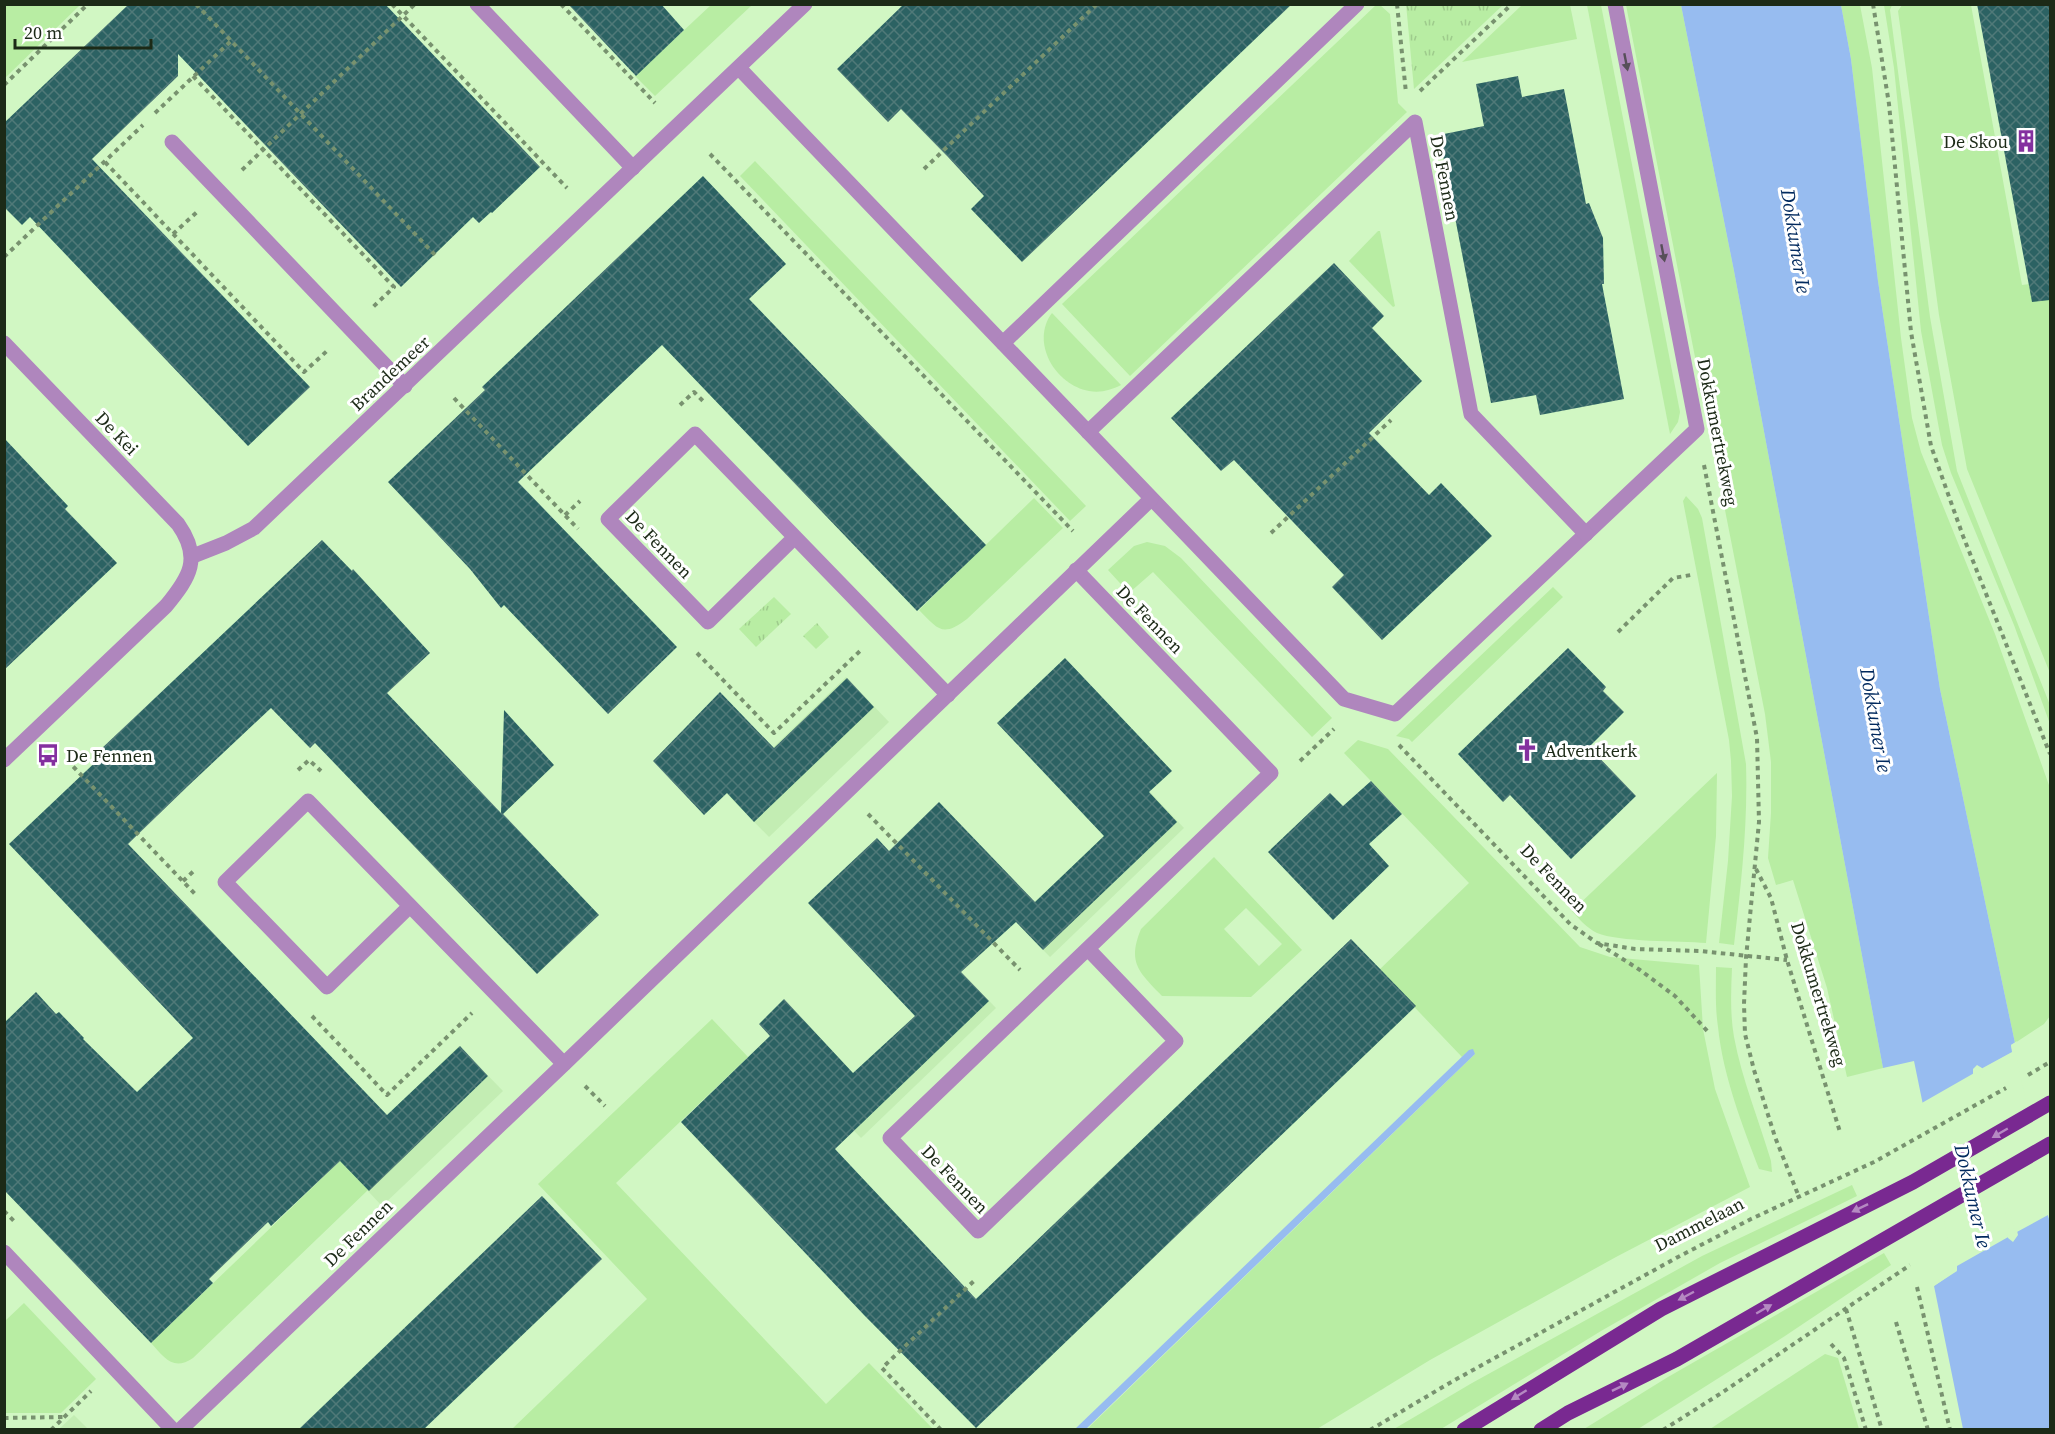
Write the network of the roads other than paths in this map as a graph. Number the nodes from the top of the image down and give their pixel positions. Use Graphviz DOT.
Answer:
graph roads {
  1 [pos="477,4"];
  2 [pos="805,4"];
  3 [pos="1357,4"];
  4 [pos="1615,4"];
  5 [pos="739,68"];
  6 [pos="172,142"];
  7 [pos="633,168"];
  8 [pos="4,343"];
  9 [pos="1003,343"];
  10 [pos="405,386"];
  11 [pos="1088,432"];
  12 [pos="1151,499"];
  13 [pos="1586,534"];
  14 [pos="795,537"];
  15 [pos="192,556"];
  16 [pos="1076,570"];
  17 [pos="948,695"];
  18 [pos="4,760"];
  19 [pos="410,906"];
  20 [pos="1088,949"];
  21 [pos="564,1064"];
  22 [pos="2050,1103"];
  23 [pos="2050,1144"];
  24 [pos="4,1252"];
  25 [pos="173,1430"];
  26 [pos="180,1430"];
  27 [pos="1464,1430"];
  28 [pos="1541,1430"];
  1 -- 7 [label="street"];
  2 -- 5 [label="street, Brandemeer"];
  3 -- 9 [label="street"];
  4 -- 13 [label="street, Dokkumertrekweg, one-way"];
  5 -- 7 [label="street, Brandemeer"];
  5 -- 9 [label="street"];
  6 -- 10 [label="street"];
  7 -- 10 [label="street, Brandemeer"];
  8 -- 15 [label="street, De Kei"];
  9 -- 11 [label="street"];
  10 -- 15 [label="street, Brandemeer"];
  11 -- 12 [label="street"];
  11 -- 13 [label="street, De Fennen"];
  12 -- 13 [label="street"];
  12 -- 16 [label="street, De Fennen"];
  14 -- 14 [label="street, De Fennen"];
  14 -- 17 [label="street, De Fennen"];
  15 -- 18 [label="street"];
  16 -- 17 [label="street, De Fennen"];
  16 -- 20 [label="street, De Fennen"];
  17 -- 21 [label="street, De Fennen"];
  19 -- 19 [label="street"];
  19 -- 21 [label="street"];
  20 -- 20 [label="street, De Fennen"];
  21 -- 26 [label="street, De Fennen"];
  22 -- 27 [label="main road, one-way"];
  28 -- 23 [label="main road, one-way"];
  24 -- 25 [label="street"];
}
